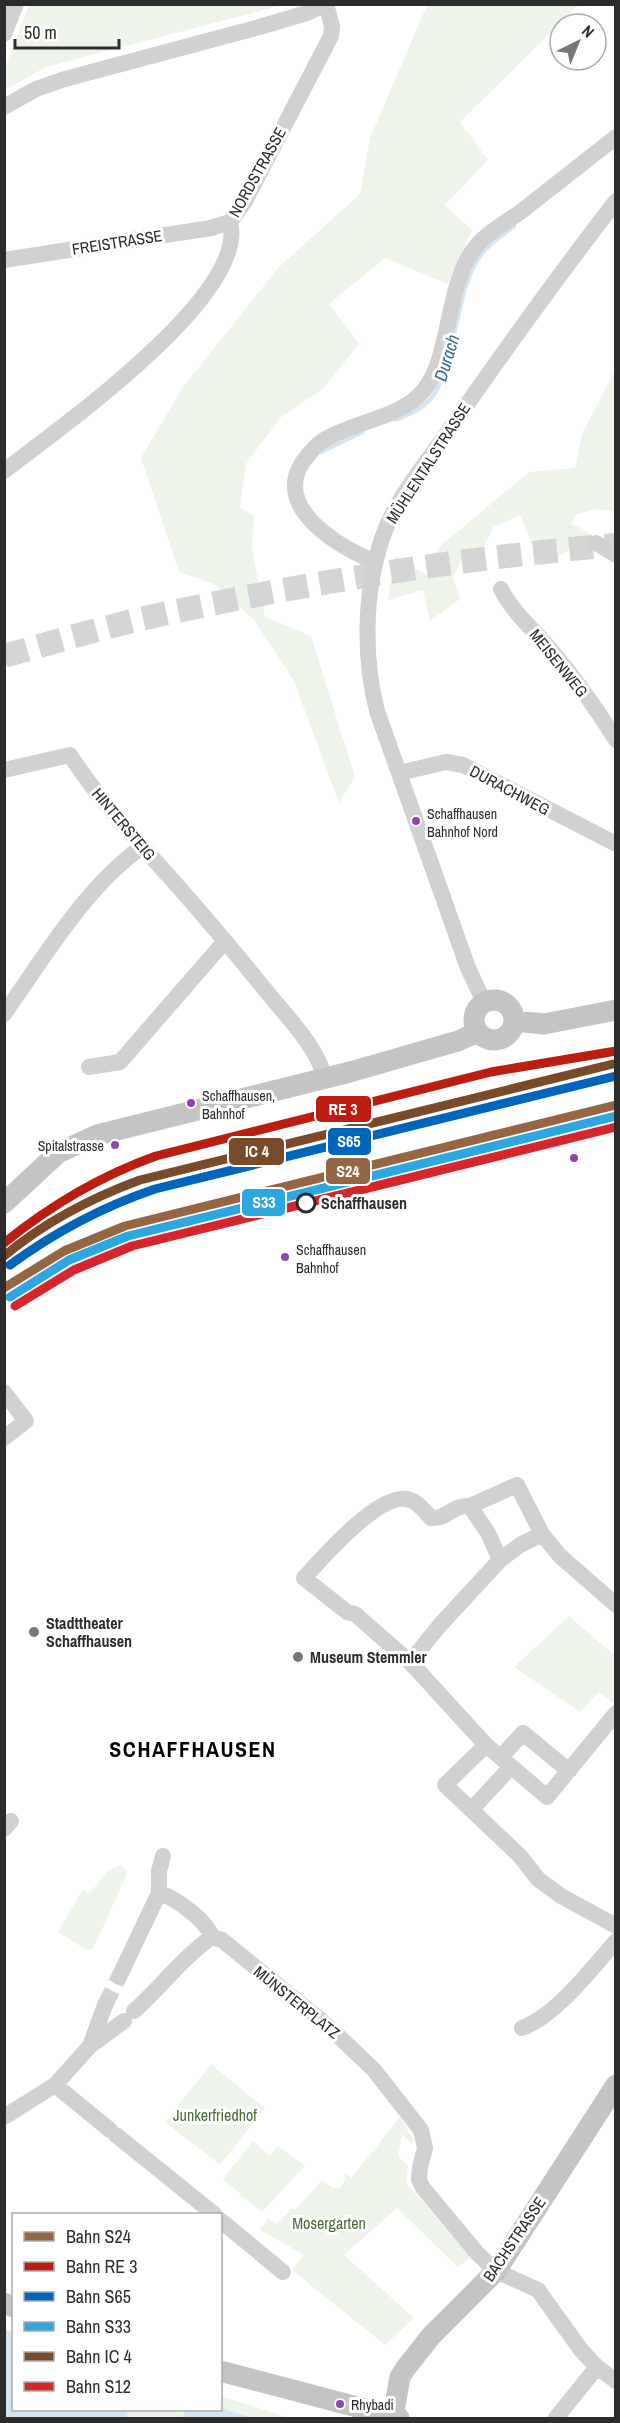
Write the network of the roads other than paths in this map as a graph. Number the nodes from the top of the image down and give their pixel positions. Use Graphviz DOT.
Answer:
graph roads {
  1 [pos="16,4"];
  2 [pos="325,4"];
  3 [pos="4,34"];
  4 [pos="4,107"];
  5 [pos="615,137"];
  6 [pos="615,201"];
  7 [pos="230,222"];
  8 [pos="4,260"];
  9 [pos="4,471"];
  10 [pos="596,543"];
  11 [pos="615,555"];
  12 [pos="375,562"];
  13 [pos="501,589"];
  14 [pos="615,740"];
  15 [pos="4,770"];
  16 [pos="399,773"];
  17 [pos="612,843"];
  18 [pos="142,847"];
  19 [pos="225,941"];
  20 [pos="484,1002"];
  21 [pos="615,1010"];
  22 [pos="4,1014"];
  23 [pos="515,1021"];
  24 [pos="478,1032"];
  25 [pos="89,1067"];
  26 [pos="325,1079"];
  27 [pos="4,1203"];
  28 [pos="4,1392"];
  29 [pos="4,1438"];
  30 [pos="470,1506"];
  31 [pos="542,1534"];
  32 [pos="500,1560"];
  33 [pos="615,1605"];
  34 [pos="410,1662"];
  35 [pos="615,1713"];
  36 [pos="486,1744"];
  37 [pos="506,1762"];
  38 [pos="569,1771"];
  39 [pos="471,1810"];
  40 [pos="163,1856"];
  41 [pos="159,1893"];
  42 [pos="615,1926"];
  43 [pos="212,1937"];
  44 [pos="615,1941"];
  45 [pos="119,1977"];
  46 [pos="105,2005"];
  47 [pos="522,2028"];
  48 [pos="90,2046"];
  49 [pos="55,2085"];
  50 [pos="615,2085"];
  51 [pos="4,2117"];
  52 [pos="213,2213"];
  53 [pos="222,2222"];
  54 [pos="496,2271"];
  55 [pos="284,2272"];
  56 [pos="597,2367"];
  57 [pos="222,2372"];
  58 [pos="615,2381"];
  59 [pos="396,2418"];
  60 [pos="556,2418"];
  1 -- 3 [label="street"];
  2 -- 4 [label="street, NORDSTRASSE"];
  2 -- 7 [label="street, NORDSTRASSE"];
  5 -- 12 [label="street"];
  6 -- 12 [label="street, MÜHLENTALSTRASSE"];
  7 -- 8 [label="street, FREISTRASSE"];
  7 -- 9 [label="street, NORDSTRASSE"];
  10 -- 11 [label="street"];
  12 -- 16 [label="street, MÜHLENTALSTRASSE"];
  13 -- 14 [label="street, MEISENWEG"];
  15 -- 18 [label="street, HINTERSTEIG"];
  16 -- 17 [label="street, DURACHWEG"];
  16 -- 20 [label="street, MÜHLENTALSTRASSE"];
  18 -- 19 [label="street, HINTERSTEIG"];
  18 -- 22 [label="street"];
  19 -- 25 [label="street"];
  19 -- 26 [label="street, HINTERSTEIG"];
  20 -- 23 [label="main road"];
  20 -- 24 [label="main road"];
  21 -- 23 [label="main road"];
  23 -- 24 [label="main road"];
  24 -- 26 [label="main road"];
  26 -- 27 [label="main road"];
  28 -- 29 [label="street"];
  30 -- 31 [label="street"];
  30 -- 32 [label="street"];
  30 -- 34 [label="street"];
  31 -- 32 [label="street"];
  31 -- 33 [label="street"];
  32 -- 34 [label="street"];
  34 -- 36 [label="street"];
  35 -- 38 [label="street"];
  36 -- 37 [label="street"];
  36 -- 39 [label="street"];
  37 -- 38 [label="street"];
  37 -- 38 [label="street"];
  37 -- 39 [label="street"];
  39 -- 42 [label="street"];
  40 -- 41 [label="street"];
  41 -- 43 [label="street, MÜNSTERPLATZ"];
  41 -- 45 [label="street"];
  43 -- 48 [label="street"];
  43 -- 54 [label="street, MÜNSTERPLATZ"];
  44 -- 47 [label="street"];
  46 -- 48 [label="street"];
  48 -- 49 [label="street"];
  49 -- 51 [label="street"];
  49 -- 52 [label="street"];
  50 -- 54 [label="main road, BACHSTRASSE"];
  53 -- 55 [label="street"];
  54 -- 56 [label="street"];
  54 -- 59 [label="main road, BACHSTRASSE"];
  56 -- 58 [label="street"];
  56 -- 60 [label="street"];
  57 -- 59 [label="main road"];
}
